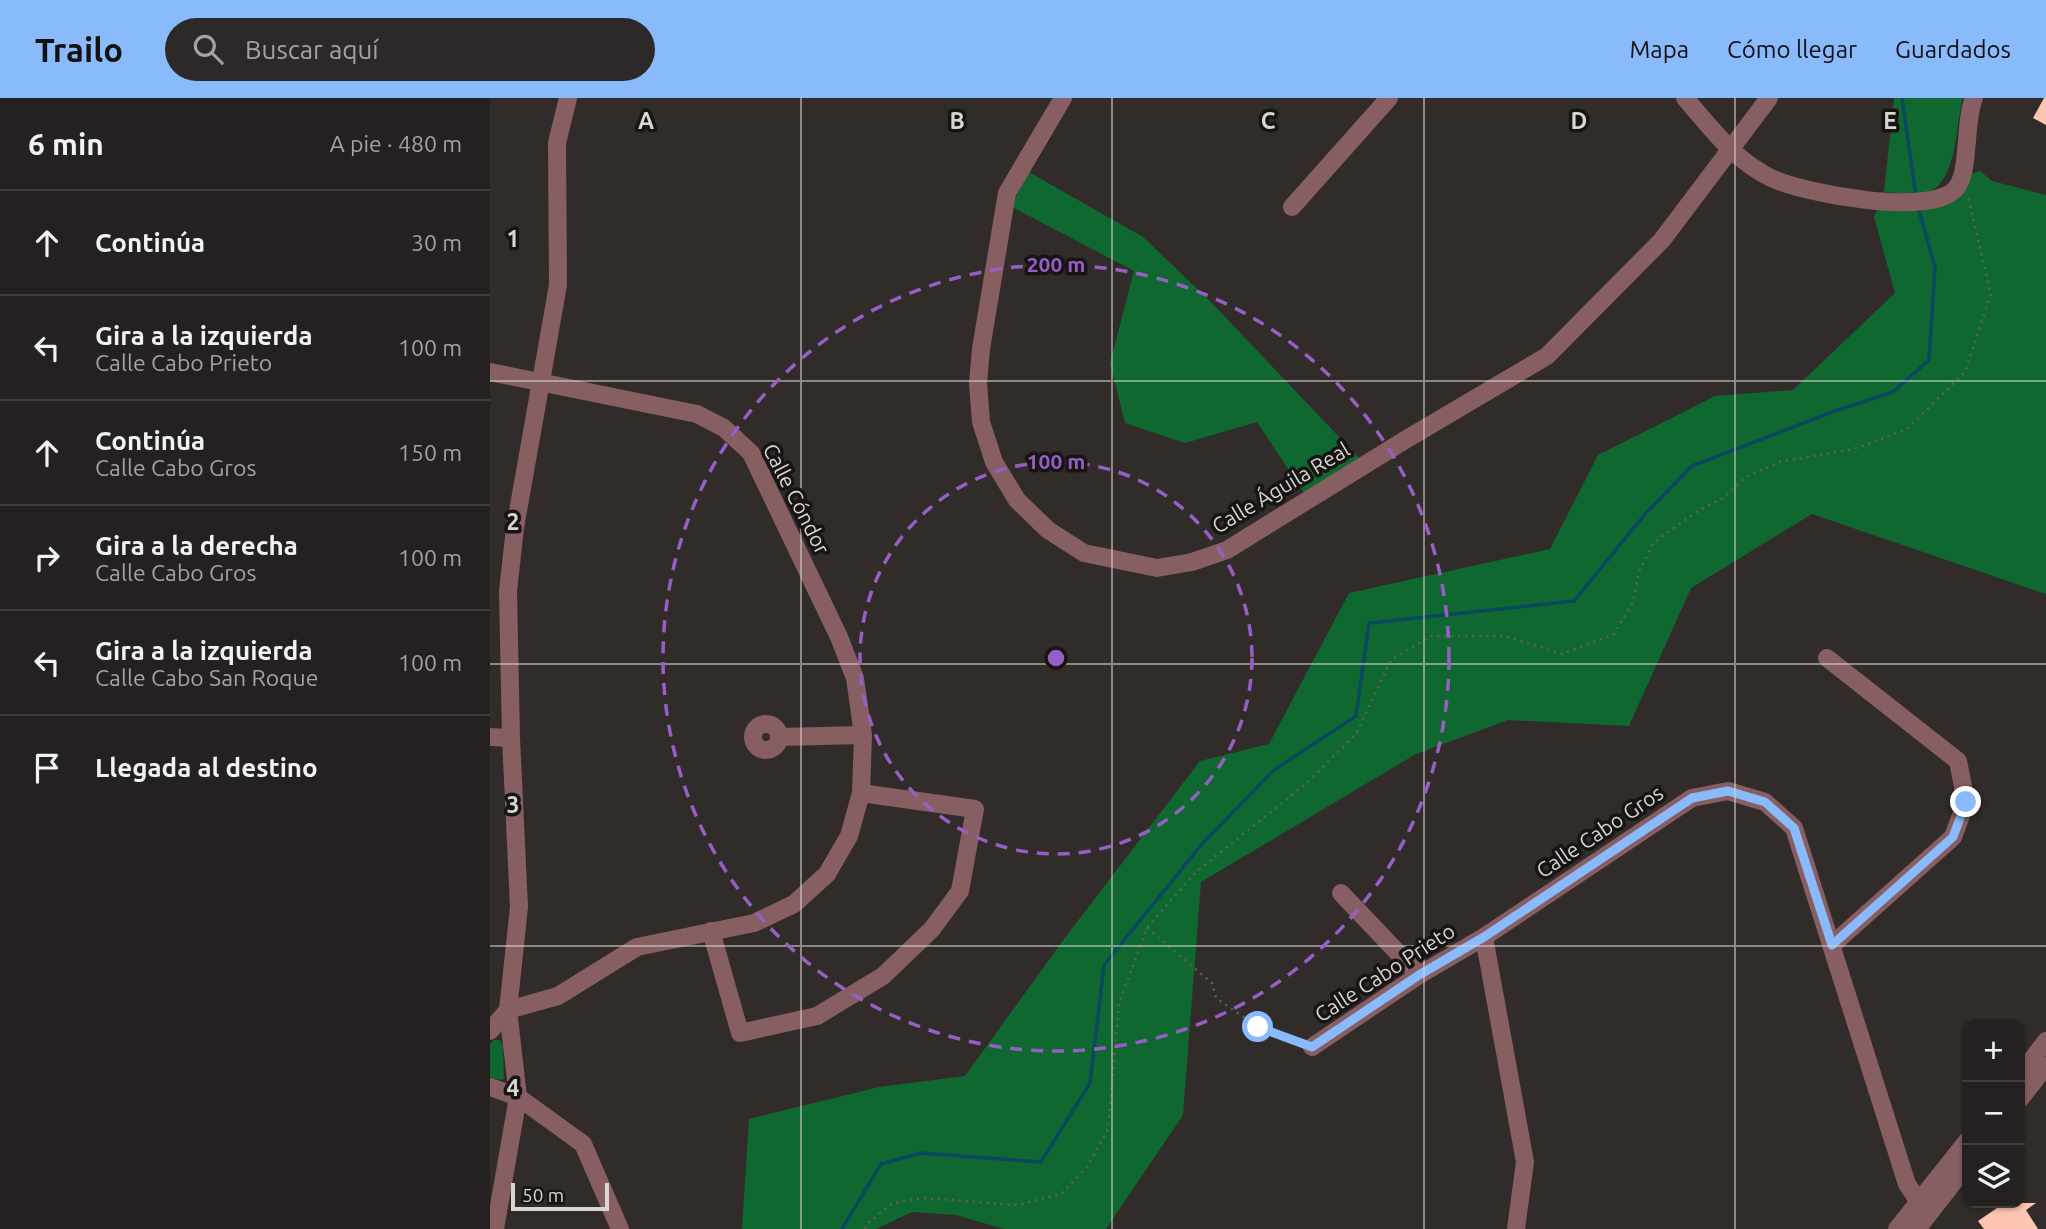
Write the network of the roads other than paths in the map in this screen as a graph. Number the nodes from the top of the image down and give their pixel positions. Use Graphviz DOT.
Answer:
graph roads {
  1 [pos="568,98"];
  2 [pos="1063,98"];
  3 [pos="1389,98"];
  4 [pos="1685,98"];
  5 [pos="1769,98"];
  6 [pos="1974,98"];
  7 [pos="1730,152"];
  8 [pos="1292,207"];
  9 [pos="490,372"];
  10 [pos="542,383"];
  11 [pos="499,589"];
  12 [pos="1827,658"];
  13 [pos="863,735"];
  14 [pos="490,737"];
  15 [pos="779,737"];
  16 [pos="511,738"];
  17 [pos="860,793"];
  18 [pos="1341,893"];
  19 [pos="710,931"];
  20 [pos="1484,937"];
  21 [pos="1832,945"];
  22 [pos="1419,975"];
  23 [pos="508,1010"];
  24 [pos="490,1031"];
  25 [pos="2046,1041"];
  26 [pos="1312,1047"];
  27 [pos="2046,1066"];
  28 [pos="2025,1068"];
  29 [pos="490,1087"];
  30 [pos="2025,1093"];
  31 [pos="518,1097"];
  32 [pos="1964,1145"];
  33 [pos="1962,1170"];
  34 [pos="1925,1207"];
  35 [pos="495,1229"];
  36 [pos="620,1229"];
  37 [pos="1517,1229"];
  38 [pos="1898,1229"];
  39 [pos="1917,1229"];
  1 -- 10 [label="street"];
  2 -- 7 [label="street, Calle Águila Real"];
  3 -- 8 [label="street"];
  4 -- 7 [label="street"];
  5 -- 7 [label="street, Calle Águila Real"];
  6 -- 7 [label="street"];
  9 -- 10 [label="street, Calle Cóndor"];
  10 -- 11 [label="street"];
  10 -- 13 [label="street, Calle Cóndor"];
  11 -- 16 [label="street"];
  12 -- 21 [label="street"];
  13 -- 15 [label="street"];
  13 -- 17 [label="street, Calle Cóndor"];
  14 -- 16 [label="street"];
  16 -- 23 [label="street"];
  17 -- 19 [label="street, Calle Cóndor"];
  17 -- 19 [label="street"];
  18 -- 22 [label="street"];
  19 -- 23 [label="street, Calle Cóndor"];
  20 -- 21 [label="street, Calle Cabo Gros"];
  20 -- 22 [label="street, Calle Cabo Prieto"];
  20 -- 37 [label="street"];
  21 -- 34 [label="street, Calle Cabo Gros"];
  22 -- 26 [label="street, Calle Cabo Prieto"];
  23 -- 24 [label="street"];
  23 -- 31 [label="street"];
  25 -- 28 [label="street"];
  27 -- 30 [label="street"];
  29 -- 31 [label="street"];
  31 -- 35 [label="street"];
  31 -- 36 [label="street"];
  32 -- 34 [label="street"];
  33 -- 34 [label="street"];
  34 -- 38 [label="street"];
  34 -- 39 [label="street"];
}
